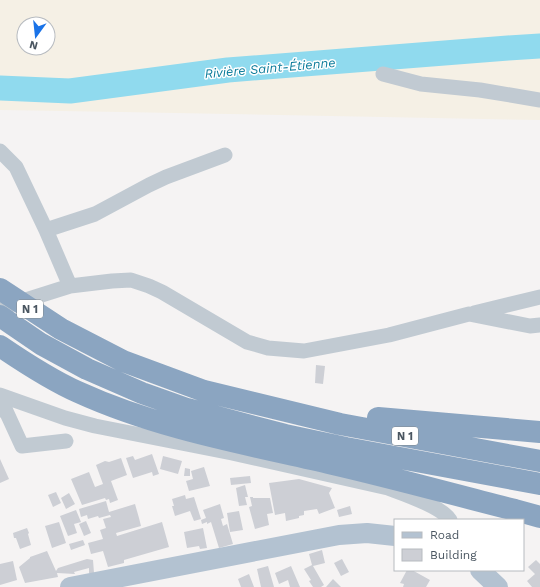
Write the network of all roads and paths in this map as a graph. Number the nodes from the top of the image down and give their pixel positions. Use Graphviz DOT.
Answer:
graph roads {
  1 [pos="383,74"];
  2 [pos="540,100"];
  3 [pos="0,151"];
  4 [pos="225,155"];
  5 [pos="46,230"];
  6 [pos="70,286"];
  7 [pos="0,289"];
  8 [pos="540,297"];
  9 [pos="0,308"];
  10 [pos="469,314"];
  11 [pos="0,316"];
  12 [pos="540,325"];
  13 [pos="6,351"];
  14 [pos="0,395"];
  15 [pos="270,406"];
  16 [pos="0,410"];
  17 [pos="540,432"];
  18 [pos="66,441"];
  19 [pos="540,461"];
  20 [pos="540,484"];
  21 [pos="540,517"];
  22 [pos="449,519"];
  23 [pos="394,536"];
  24 [pos="481,571"];
  25 [pos="70,587"];
  26 [pos="498,587"];
  1 -- 2 [label="lane"];
  3 -- 5 [label="lane"];
  4 -- 5 [label="lane"];
  5 -- 6 [label="lane"];
  6 -- 9 [label="lane"];
  6 -- 10 [label="lane"];
  7 -- 15 [label="highway, N 1"];
  8 -- 10 [label="lane"];
  10 -- 12 [label="lane"];
  11 -- 20 [label="highway, N 1"];
  13 -- 21 [label="highway"];
  14 -- 22 [label="lane"];
  15 -- 17 [label="highway"];
  15 -- 19 [label="highway, N 1"];
  16 -- 18 [label="lane"];
  23 -- 25 [label="main road"];
  24 -- 26 [label="main road"];
}
